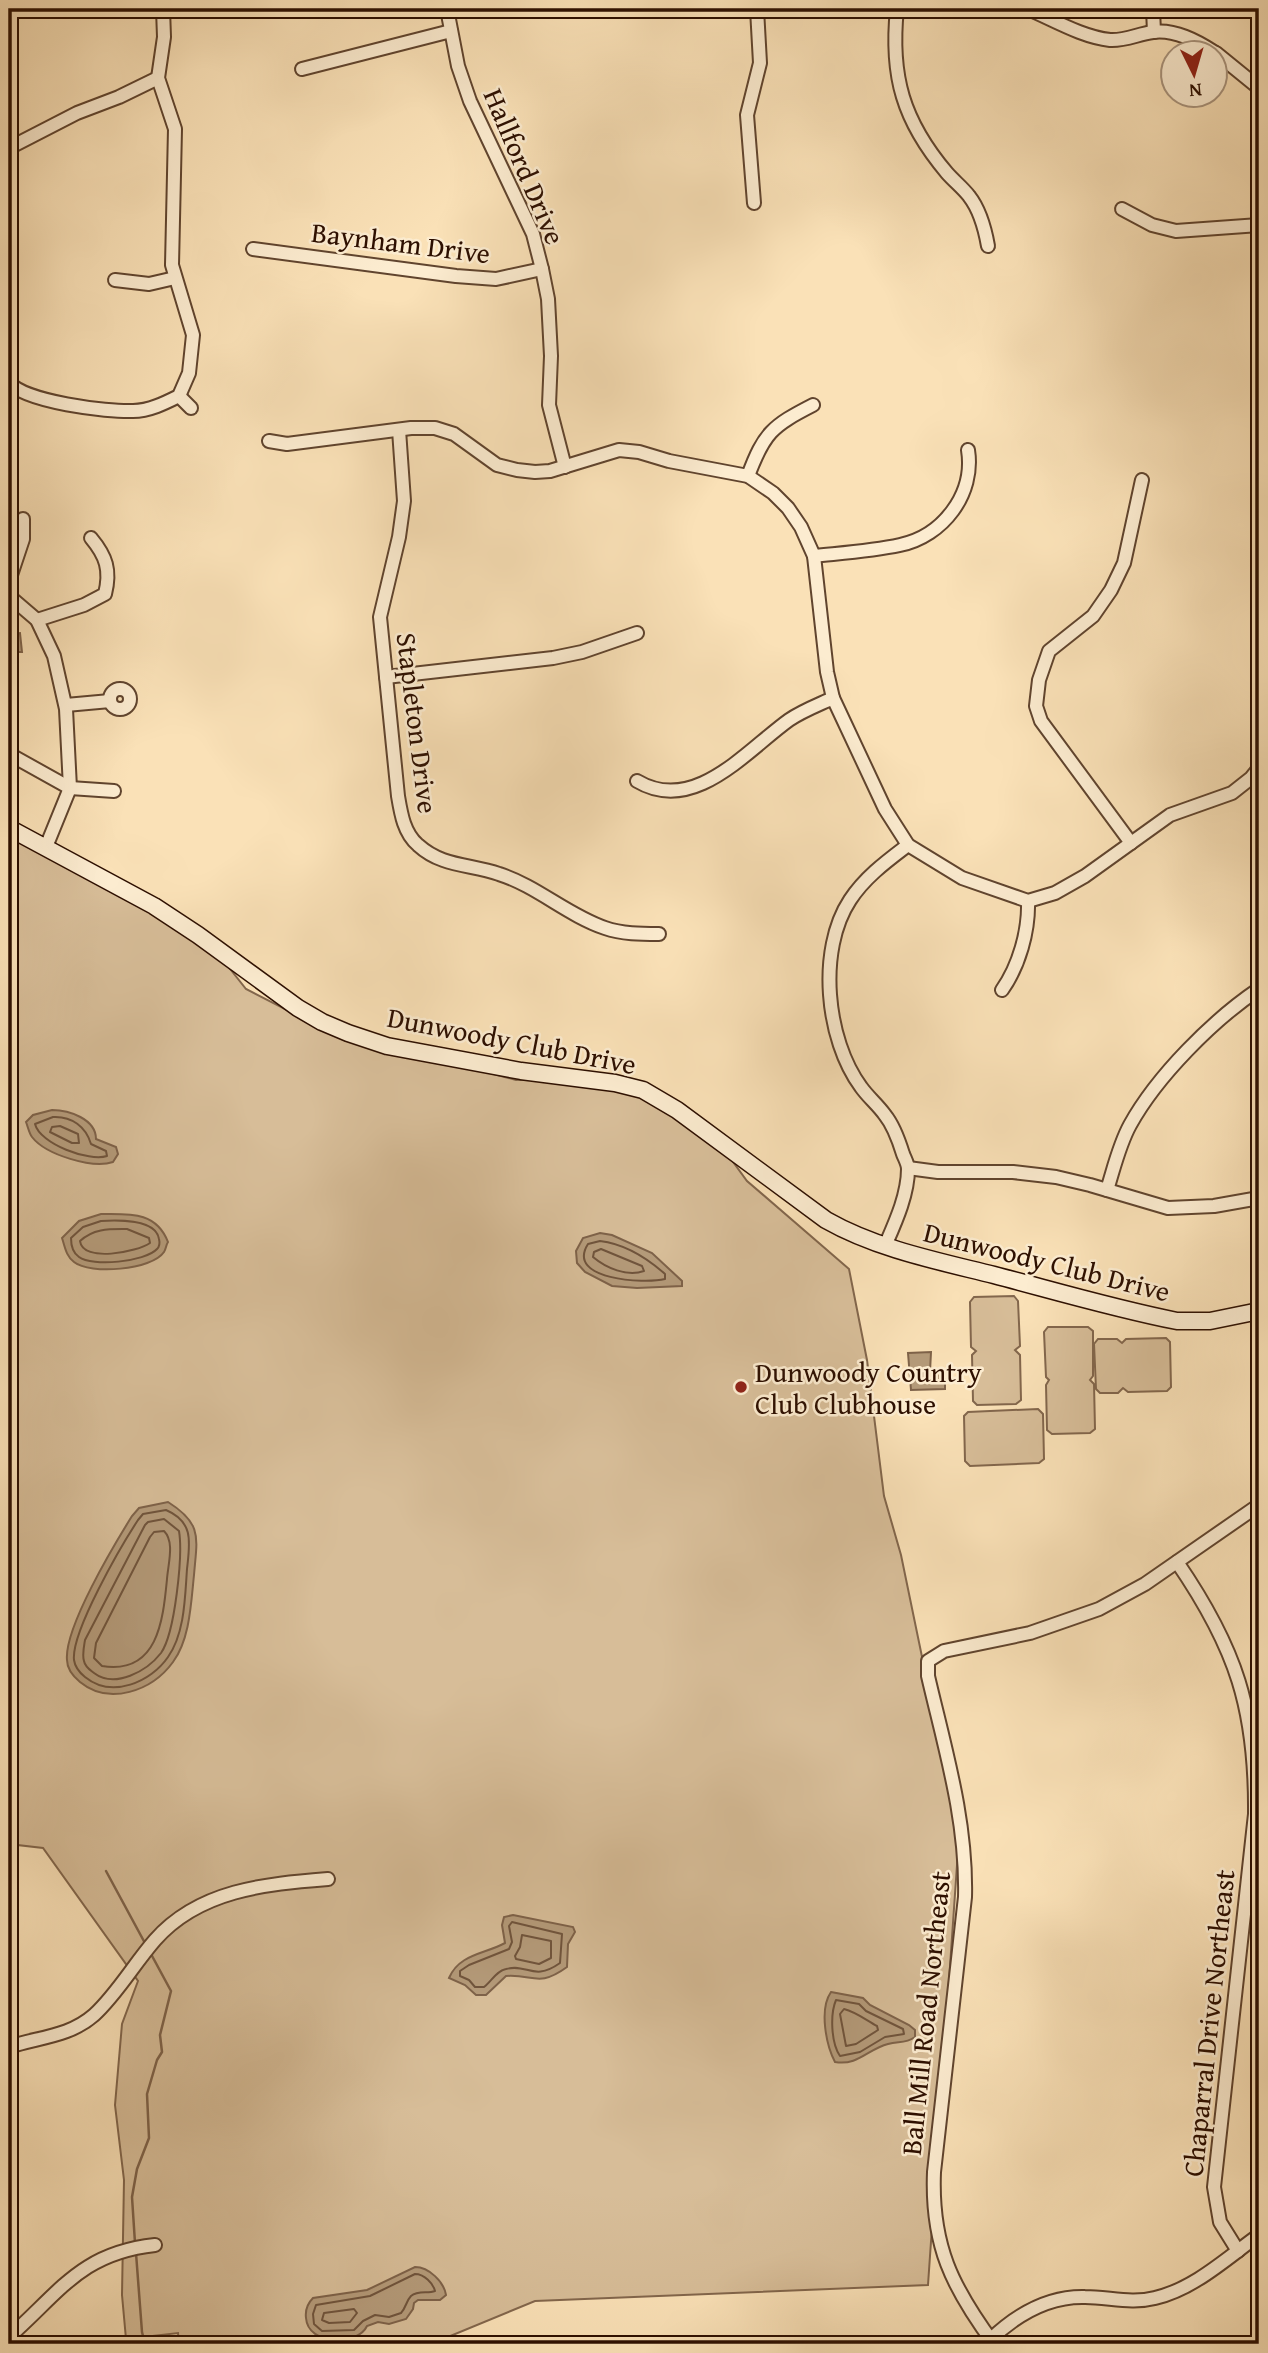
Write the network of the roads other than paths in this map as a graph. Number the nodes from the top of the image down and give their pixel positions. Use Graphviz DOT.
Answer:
graph roads {
  1 [pos="163,9"];
  2 [pos="447,9"];
  3 [pos="757,9"];
  4 [pos="897,9"];
  5 [pos="1028,9"];
  6 [pos="1153,9"];
  7 [pos="451,31"];
  8 [pos="1154,32"];
  9 [pos="1189,38"];
  10 [pos="1230,65"];
  11 [pos="302,69"];
  12 [pos="158,78"];
  13 [pos="1259,88"];
  14 [pos="9,148"];
  15 [pos="754,203"];
  16 [pos="1122,209"];
  17 [pos="1259,225"];
  18 [pos="988,246"];
  19 [pos="253,249"];
  20 [pos="542,269"];
  21 [pos="175,278"];
  22 [pos="115,280"];
  23 [pos="9,382"];
  24 [pos="179,397"];
  25 [pos="813,405"];
  26 [pos="191,408"];
  27 [pos="398,430"];
  28 [pos="269,441"];
  29 [pos="968,450"];
  30 [pos="565,467"];
  31 [pos="748,477"];
  32 [pos="1142,480"];
  33 [pos="23,519"];
  34 [pos="91,538"];
  35 [pos="814,556"];
  36 [pos="9,581"];
  37 [pos="9,596"];
  38 [pos="37,620"];
  39 [pos="637,633"];
  40 [pos="386,677"];
  41 [pos="833,698"];
  42 [pos="110,701"];
  43 [pos="66,705"];
  44 [pos="9,754"];
  45 [pos="1259,768"];
  46 [pos="637,781"];
  47 [pos="70,788"];
  48 [pos="114,791"];
  49 [pos="9,828"];
  50 [pos="1131,843"];
  51 [pos="908,845"];
  52 [pos="46,847"];
  53 [pos="1028,901"];
  54 [pos="659,934"];
  55 [pos="1259,989"];
  56 [pos="1002,990"];
  57 [pos="908,1168"];
  58 [pos="1107,1190"];
  59 [pos="1259,1198"];
  60 [pos="885,1246"];
  61 [pos="1259,1311"];
  62 [pos="1259,1505"];
  63 [pos="1177,1562"];
  64 [pos="1255,1721"];
  65 [pos="328,1878"];
  66 [pos="9,2047"];
  67 [pos="1259,2235"];
  68 [pos="155,2245"];
  69 [pos="1238,2250"];
  70 [pos="9,2337"];
  71 [pos="992,2342"];
  1 -- 12 [label="street"];
  2 -- 7 [label="street, Hallford Drive"];
  3 -- 15 [label="street"];
  4 -- 18 [label="street"];
  5 -- 8 [label="street"];
  6 -- 8 [label="street"];
  7 -- 11 [label="street"];
  7 -- 20 [label="street, Hallford Drive"];
  8 -- 9 [label="street"];
  10 -- 13 [label="street"];
  12 -- 14 [label="street"];
  12 -- 21 [label="street"];
  16 -- 17 [label="street"];
  19 -- 20 [label="street, Baynham Drive"];
  20 -- 30 [label="street, Hallford Drive"];
  21 -- 22 [label="street"];
  21 -- 24 [label="street"];
  23 -- 24 [label="street"];
  24 -- 26 [label="street"];
  25 -- 31 [label="street"];
  27 -- 28 [label="street"];
  27 -- 30 [label="street"];
  27 -- 40 [label="street, Stapleton Drive"];
  29 -- 35 [label="street"];
  30 -- 31 [label="street"];
  31 -- 35 [label="street"];
  32 -- 50 [label="street"];
  33 -- 36 [label="street"];
  34 -- 38 [label="street"];
  35 -- 41 [label="street"];
  37 -- 38 [label="street"];
  38 -- 43 [label="street"];
  39 -- 40 [label="street"];
  40 -- 54 [label="street, Stapleton Drive"];
  41 -- 46 [label="street"];
  41 -- 51 [label="street"];
  42 -- 43 [label="street"];
  43 -- 47 [label="street"];
  44 -- 47 [label="street"];
  45 -- 50 [label="street"];
  47 -- 48 [label="street"];
  47 -- 52 [label="street"];
  49 -- 52 [label="street, Dunwoody Club Drive"];
  50 -- 53 [label="street"];
  51 -- 53 [label="street"];
  51 -- 57 [label="street"];
  52 -- 60 [label="street, Dunwoody Club Drive"];
  53 -- 56 [label="street"];
  55 -- 58 [label="street"];
  57 -- 58 [label="street"];
  57 -- 60 [label="street"];
  58 -- 59 [label="street"];
  60 -- 61 [label="street, Dunwoody Club Drive"];
  62 -- 63 [label="street"];
  63 -- 64 [label="street, Chaparral Drive Northeast"];
  63 -- 71 [label="street, Ball Mill Road Northeast"];
  64 -- 69 [label="street, Chaparral Drive Northeast"];
  65 -- 66 [label="street"];
  67 -- 69 [label="street"];
  68 -- 70 [label="street"];
  69 -- 71 [label="street"];
}
